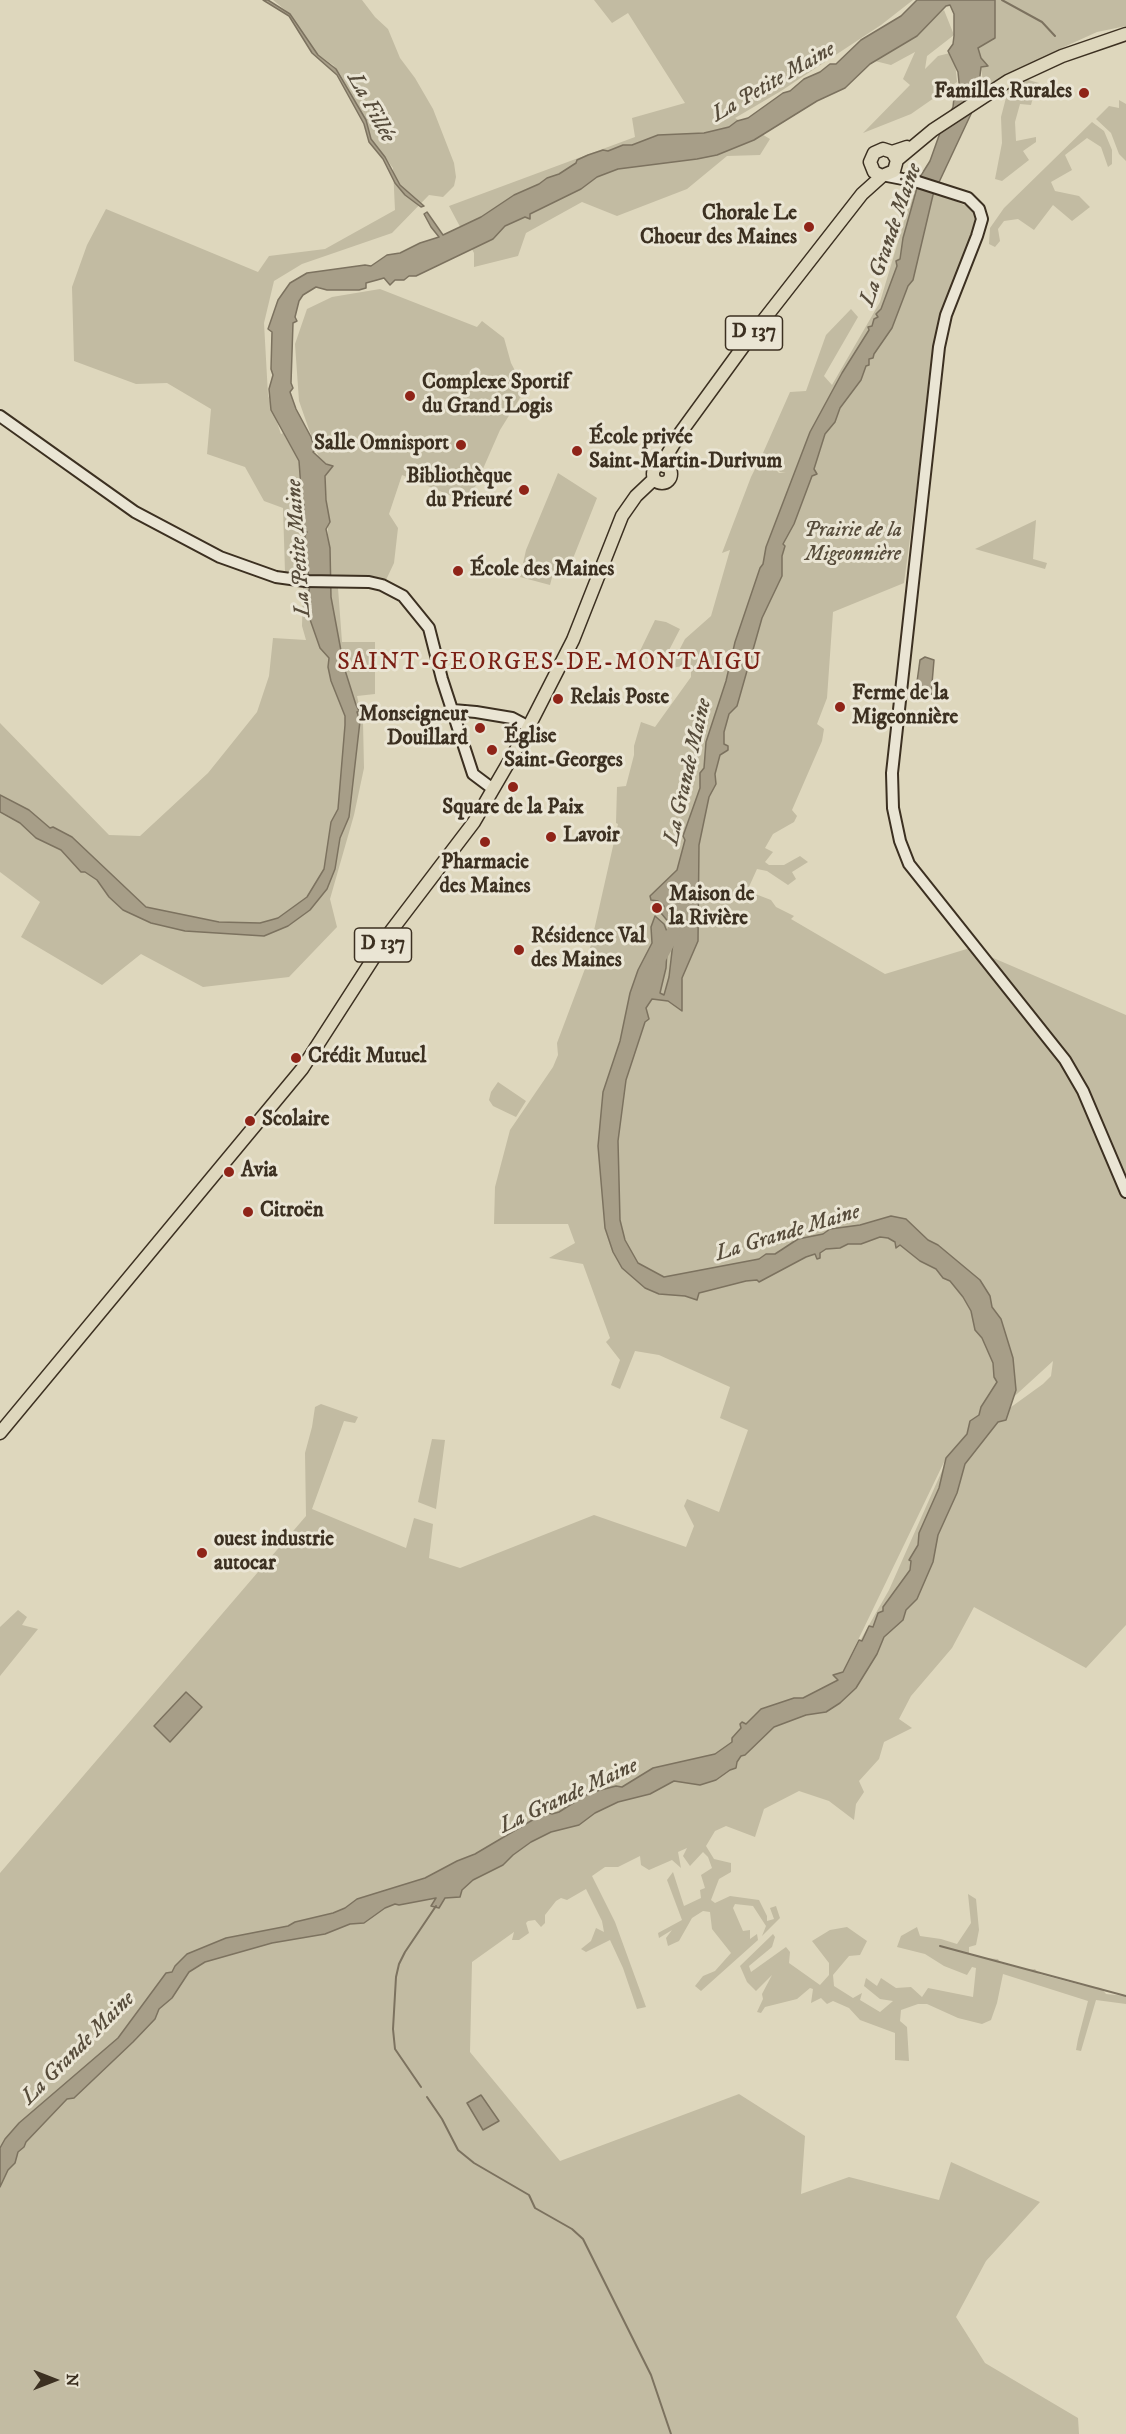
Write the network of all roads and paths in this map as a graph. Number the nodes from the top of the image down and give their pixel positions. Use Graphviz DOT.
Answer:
graph roads {
  1 [pos="1126,34"];
  2 [pos="888,167"];
  3 [pos="0,416"];
  4 [pos="453,710"];
  5 [pos="529,727"];
  6 [pos="493,789"];
  7 [pos="1126,1192"];
  8 [pos="0,1433"];
  1 -- 2 [label="main road, D 137"];
  2 -- 5 [label="main road, D 137"];
  2 -- 7 [label="street"];
  3 -- 4 [label="street"];
  4 -- 5 [label="street"];
  4 -- 6 [label="street"];
  5 -- 6 [label="main road, D 137"];
  6 -- 8 [label="main road, D 137"];
}
